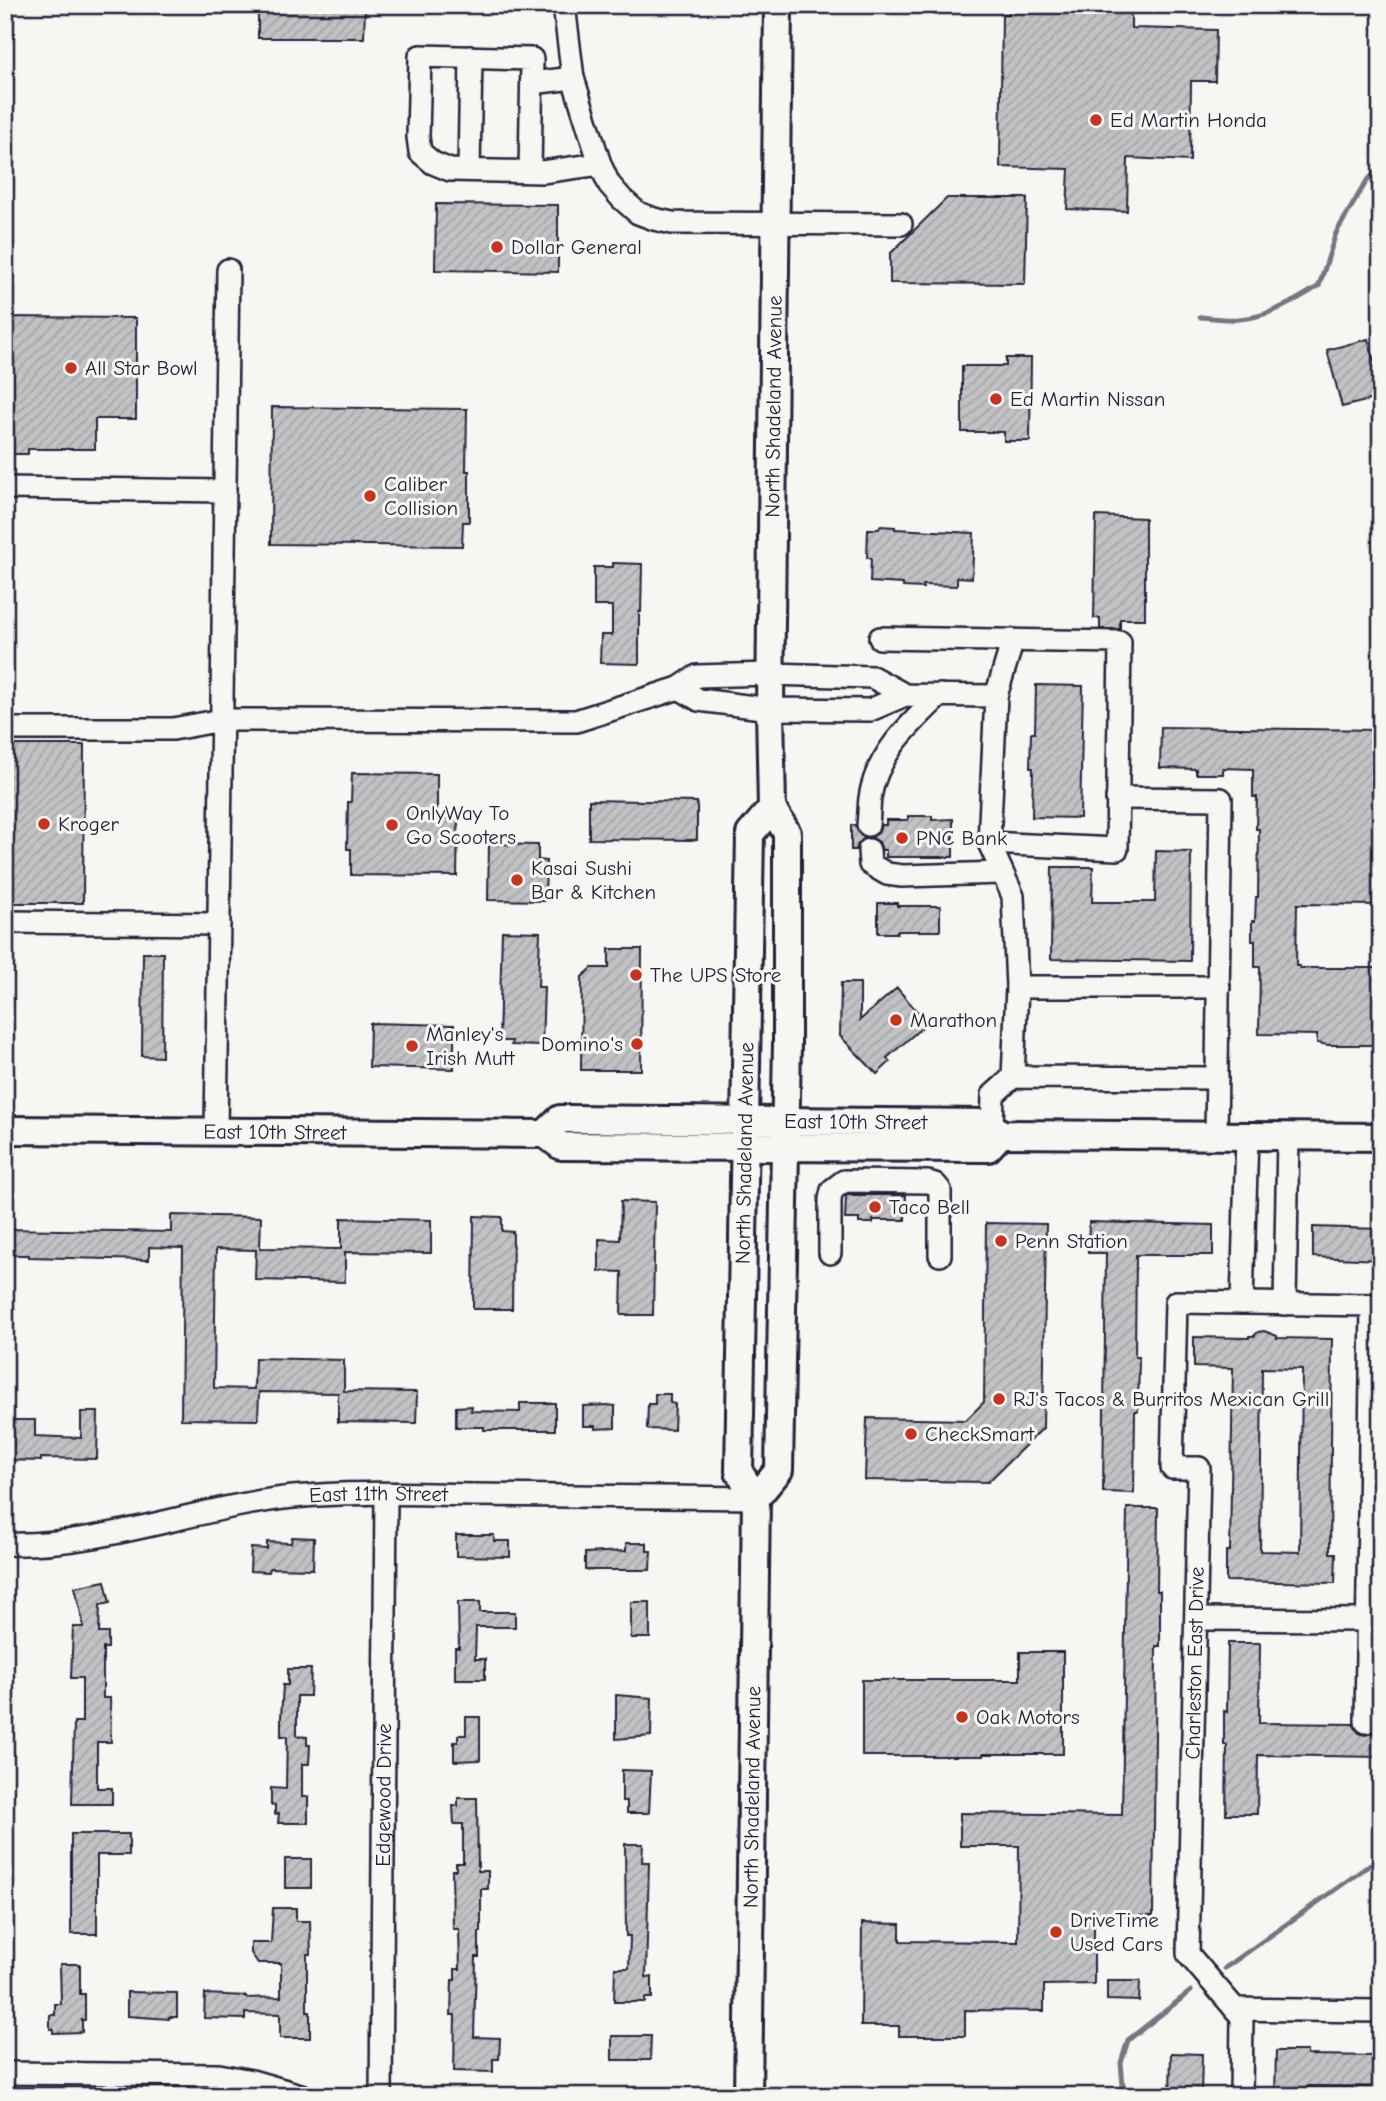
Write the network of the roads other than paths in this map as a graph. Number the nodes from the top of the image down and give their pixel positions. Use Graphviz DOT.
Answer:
graph roads {
  1 [pos="564,5"];
  2 [pos="778,5"];
  3 [pos="471,57"];
  4 [pos="573,78"];
  5 [pos="532,83"];
  6 [pos="600,164"];
  7 [pos="468,170"];
  8 [pos="530,171"];
  9 [pos="776,223"];
  10 [pos="901,224"];
  11 [pos="228,270"];
  12 [pos="5,488"];
  13 [pos="225,491"];
  14 [pos="880,638"];
  15 [pos="1013,640"];
  16 [pos="770,674"];
  17 [pos="679,688"];
  18 [pos="905,695"];
  19 [pos="940,695"];
  20 [pos="996,696"];
  21 [pos="770,709"];
  22 [pos="222,720"];
  23 [pos="5,729"];
  24 [pos="1117,798"];
  25 [pos="772,808"];
  26 [pos="868,825"];
  27 [pos="989,843"];
  28 [pos="869,850"];
  29 [pos="1002,873"];
  30 [pos="5,922"];
  31 [pos="219,923"];
  32 [pos="1017,987"];
  33 [pos="1219,987"];
  34 [pos="1013,1077"];
  35 [pos="1217,1078"];
  36 [pos="746,1120"];
  37 [pos="785,1120"];
  38 [pos="5,1130"];
  39 [pos="996,1131"];
  40 [pos="216,1132"];
  41 [pos="544,1134"];
  42 [pos="1216,1136"];
  43 [pos="1247,1136"];
  44 [pos="1288,1136"];
  45 [pos="1381,1137"];
  46 [pos="745,1147"];
  47 [pos="785,1147"];
  48 [pos="830,1253"];
  49 [pos="940,1255"];
  50 [pos="1242,1303"];
  51 [pos="1284,1304"];
  52 [pos="386,1494"];
  53 [pos="756,1498"];
  54 [pos="5,1544"];
  55 [pos="1196,1619"];
  56 [pos="1367,1620"];
  57 [pos="1366,1722"];
  58 [pos="1236,2009"];
  59 [pos="1378,2011"];
  60 [pos="5,2073"];
  61 [pos="304,2096"];
  62 [pos="381,2096"];
  63 [pos="748,2096"];
  64 [pos="1241,2096"];
  1 -- 4 [label="street"];
  2 -- 9 [label="main road, North Shadeland Avenue"];
  3 -- 5 [label="street"];
  3 -- 7 [label="street"];
  3 -- 7 [label="street"];
  4 -- 5 [label="street"];
  4 -- 6 [label="street"];
  5 -- 8 [label="street"];
  6 -- 8 [label="street"];
  6 -- 9 [label="street"];
  7 -- 8 [label="street"];
  9 -- 10 [label="street"];
  9 -- 16 [label="main road, North Shadeland Avenue"];
  11 -- 13 [label="street"];
  12 -- 13 [label="street"];
  13 -- 22 [label="street"];
  14 -- 15 [label="street"];
  15 -- 20 [label="street"];
  15 -- 24 [label="street"];
  16 -- 17 [label="street"];
  16 -- 18 [label="street"];
  16 -- 21 [label="main road, North Shadeland Avenue"];
  17 -- 21 [label="street"];
  17 -- 22 [label="street"];
  18 -- 19 [label="street"];
  18 -- 21 [label="street"];
  19 -- 20 [label="street"];
  19 -- 26 [label="street"];
  20 -- 27 [label="street"];
  21 -- 25 [label="main road, North Shadeland Avenue"];
  22 -- 23 [label="street"];
  22 -- 31 [label="street"];
  24 -- 27 [label="street"];
  24 -- 33 [label="street"];
  25 -- 36 [label="main road, North Shadeland Avenue"];
  25 -- 37 [label="main road, North Shadeland Avenue"];
  27 -- 29 [label="street"];
  28 -- 29 [label="street"];
  29 -- 32 [label="street"];
  30 -- 31 [label="street"];
  31 -- 40 [label="street"];
  32 -- 33 [label="street"];
  32 -- 34 [label="street"];
  33 -- 35 [label="street"];
  34 -- 35 [label="street"];
  34 -- 39 [label="street"];
  35 -- 42 [label="street"];
  36 -- 37 [label="main road, East 10th Street"];
  36 -- 41 [label="main road, East 10th Street"];
  36 -- 46 [label="main road, North Shadeland Avenue"];
  37 -- 39 [label="main road, East 10th Street"];
  37 -- 47 [label="main road, North Shadeland Avenue"];
  38 -- 40 [label="main road, East 10th Street"];
  39 -- 42 [label="main road, East 10th Street"];
  39 -- 47 [label="main road, East 10th Street"];
  40 -- 41 [label="main road, East 10th Street"];
  41 -- 46 [label="main road, East 10th Street"];
  42 -- 43 [label="main road, East 10th Street"];
  43 -- 44 [label="main road, East 10th Street"];
  43 -- 50 [label="street"];
  44 -- 45 [label="main road, East 10th Street"];
  44 -- 51 [label="street"];
  46 -- 47 [label="main road, East 10th Street"];
  46 -- 53 [label="main road, North Shadeland Avenue"];
  47 -- 53 [label="main road, North Shadeland Avenue"];
  48 -- 49 [label="street"];
  50 -- 51 [label="street"];
  50 -- 55 [label="street, Charleston East Drive"];
  51 -- 56 [label="street"];
  52 -- 53 [label="street, East 11th Street"];
  52 -- 54 [label="street, East 11th Street"];
  52 -- 62 [label="street, Edgewood Drive"];
  53 -- 63 [label="main road, North Shadeland Avenue"];
  55 -- 56 [label="street"];
  55 -- 58 [label="street, Charleston East Drive"];
  56 -- 57 [label="street"];
  58 -- 59 [label="street"];
  58 -- 64 [label="street"];
  60 -- 61 [label="street"];
}
